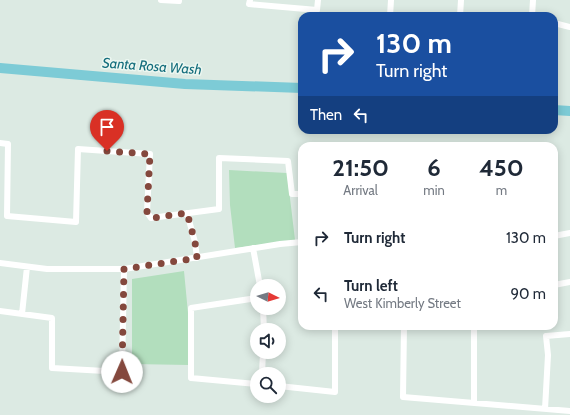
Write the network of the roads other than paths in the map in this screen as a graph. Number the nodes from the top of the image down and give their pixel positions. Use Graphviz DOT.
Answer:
graph roads {
  1 [pos="161,0"];
  2 [pos="318,0"];
  3 [pos="391,0"];
  4 [pos="461,0"];
  5 [pos="533,0"];
  6 [pos="179,1"];
  7 [pos="249,2"];
  8 [pos="390,12"];
  9 [pos="460,12"];
  10 [pos="532,12"];
  11 [pos="558,23"];
  12 [pos="570,27"];
  13 [pos="0,143"];
  14 [pos="298,194"];
  15 [pos="187,213"];
  16 [pos="570,234"];
  17 [pos="558,236"];
  18 [pos="298,242"];
  19 [pos="253,248"];
  20 [pos="197,258"];
  21 [pos="0,263"];
  22 [pos="27,267"];
  23 [pos="124,269"];
  24 [pos="259,279"];
  25 [pos="570,282"];
  26 [pos="558,284"];
  27 [pos="250,299"];
  28 [pos="0,311"];
  29 [pos="22,314"];
  30 [pos="335,330"];
  31 [pos="404,330"];
  32 [pos="474,330"];
  33 [pos="570,334"];
  34 [pos="250,383"];
  35 [pos="286,387"];
  36 [pos="474,403"];
  37 [pos="544,409"];
  38 [pos="570,411"];
  1 -- 6 [label="street"];
  2 -- 7 [label="street"];
  3 -- 8 [label="street"];
  4 -- 9 [label="street"];
  5 -- 10 [label="street"];
  11 -- 12 [label="street"];
  13 -- 15 [label="street"];
  14 -- 15 [label="street"];
  15 -- 20 [label="street"];
  16 -- 17 [label="street"];
  18 -- 19 [label="street"];
  19 -- 20 [label="street"];
  19 -- 24 [label="street"];
  20 -- 23 [label="street"];
  21 -- 22 [label="street"];
  22 -- 23 [label="street"];
  22 -- 29 [label="street"];
  23 -- 29 [label="street"];
  25 -- 26 [label="street"];
  27 -- 34 [label="street"];
  28 -- 29 [label="street"];
  30 -- 35 [label="street"];
  31 -- 36 [label="street"];
  32 -- 36 [label="street"];
  33 -- 37 [label="street"];
  36 -- 37 [label="street"];
  37 -- 38 [label="street"];
}
